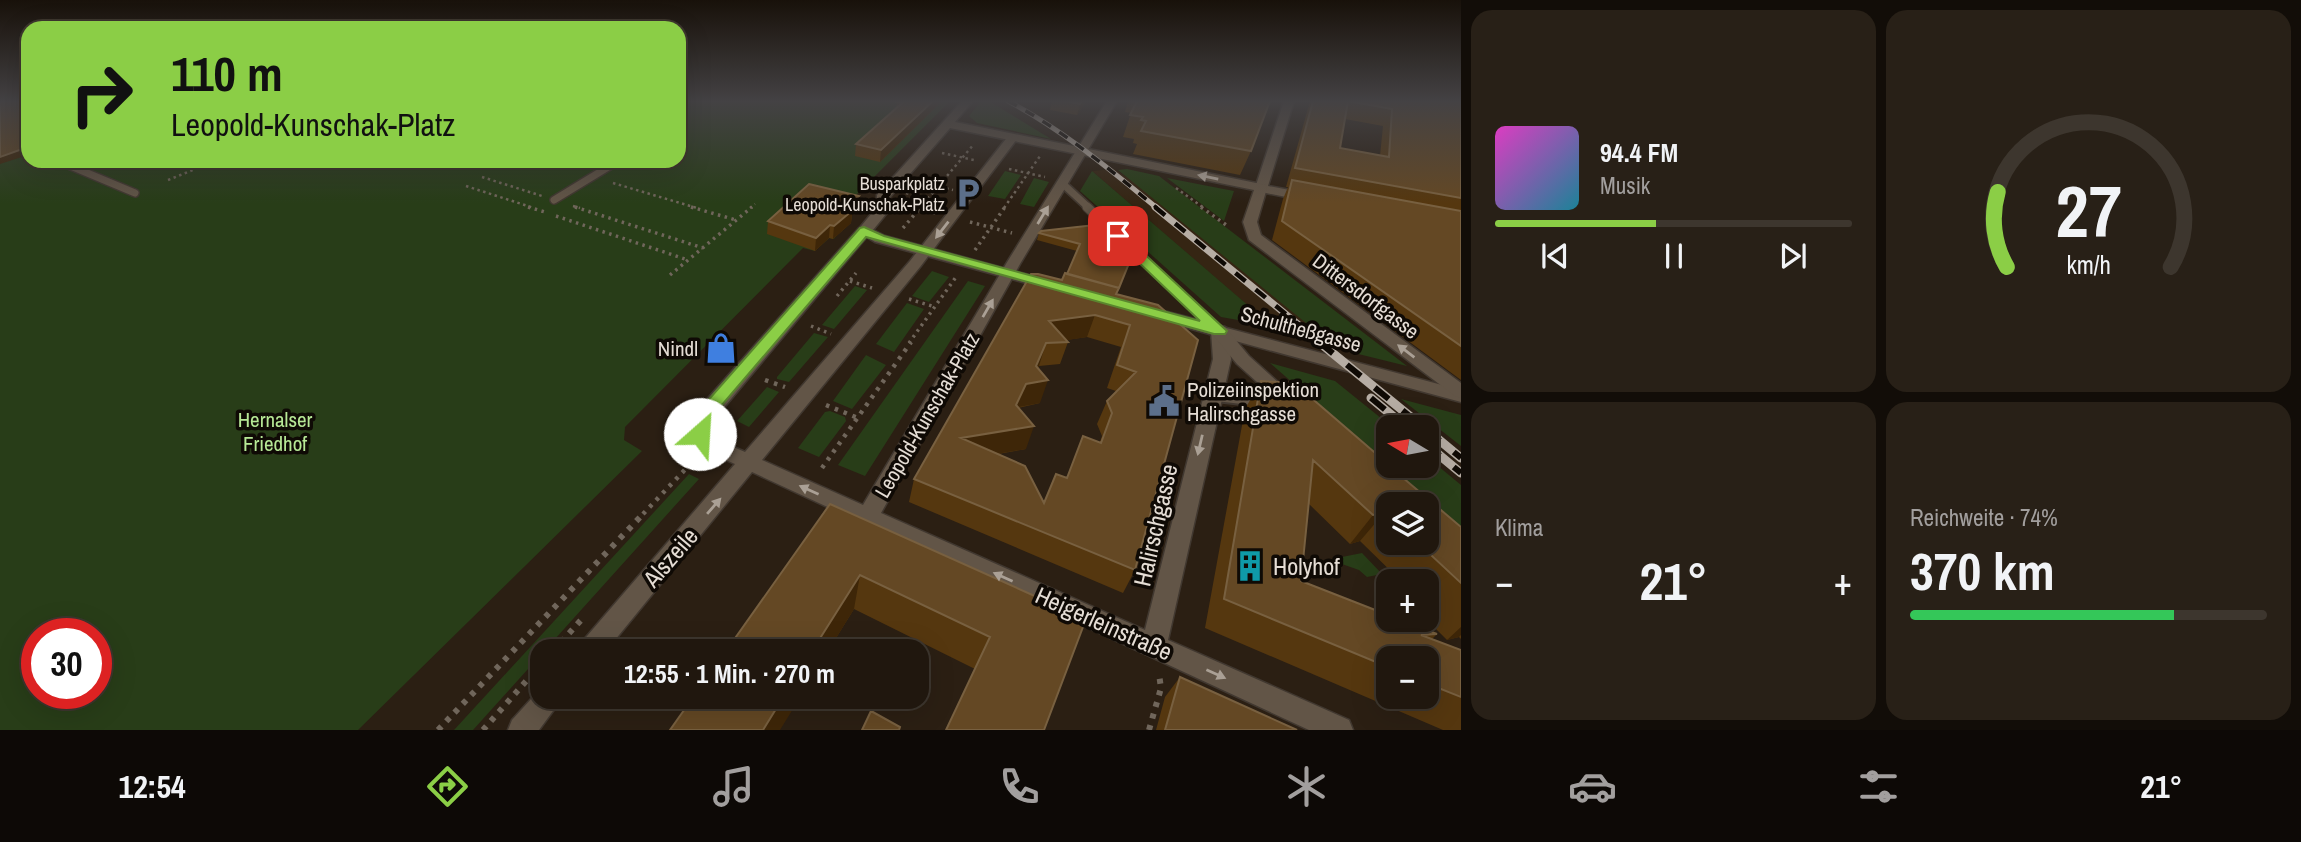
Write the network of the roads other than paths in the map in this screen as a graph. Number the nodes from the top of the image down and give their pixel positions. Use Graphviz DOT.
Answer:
graph roads {
  1 [pos="939,135"];
  2 [pos="1003,135"];
  3 [pos="1092,135"];
  4 [pos="1278,135"];
  5 [pos="1013,137"];
  6 [pos="1082,151"];
  7 [pos="75,168"];
  8 [pos="607,168"];
  9 [pos="1063,182"];
  10 [pos="1261,188"];
  11 [pos="135,193"];
  12 [pos="1320,199"];
  13 [pos="554,200"];
  14 [pos="872,235"];
  15 [pos="925,251"];
  16 [pos="1008,274"];
  17 [pos="1070,291"];
  18 [pos="1136,308"];
  19 [pos="1219,331"];
  20 [pos="1461,394"];
  21 [pos="1212,395"];
  22 [pos="1294,405"];
  23 [pos="750,463"];
  24 [pos="868,516"];
  25 [pos="600,639"];
  26 [pos="1154,646"];
  27 [pos="540,709"];
  28 [pos="522,730"];
  29 [pos="1339,730"];
  1 -- 14 [label="street"];
  2 -- 5 [label="street"];
  3 -- 6 [label="street, Leopold-Kunschak-Platz"];
  4 -- 10 [label="street"];
  5 -- 6 [label="street"];
  5 -- 15 [label="street, one-way"];
  6 -- 9 [label="street, Leopold-Kunschak-Platz"];
  10 -- 6 [label="street, one-way"];
  7 -- 11 [label="lane"];
  8 -- 13 [label="lane"];
  16 -- 9 [label="street, Leopold-Kunschak-Platz, one-way"];
  9 -- 19 [label="lane"];
  10 -- 12 [label="street"];
  20 -- 10 [label="street, Dittersdorfgasse, one-way"];
  14 -- 15 [label="street"];
  14 -- 23 [label="street, Leopold-Kunschak-Platz"];
  15 -- 16 [label="street"];
  15 -- 23 [label="street"];
  16 -- 17 [label="street"];
  24 -- 16 [label="street, Leopold-Kunschak-Platz, one-way"];
  18 -- 19 [label="street, Schultheßgasse"];
  19 -- 20 [label="street, Schultheßgasse"];
  19 -- 21 [label="street, Halirschgasse"];
  19 -- 22 [label="street"];
  21 -- 22 [label="lane"];
  21 -- 26 [label="street, Halirschgasse, one-way"];
  24 -- 23 [label="street, Leopold-Kunschak-Platz, one-way"];
  25 -- 23 [label="street, Alszeile, one-way"];
  26 -- 24 [label="street, Heigerleinstraße, one-way"];
  26 -- 29 [label="street, Heigerleinstraße, one-way"];
  27 -- 28 [label="street"];
}
